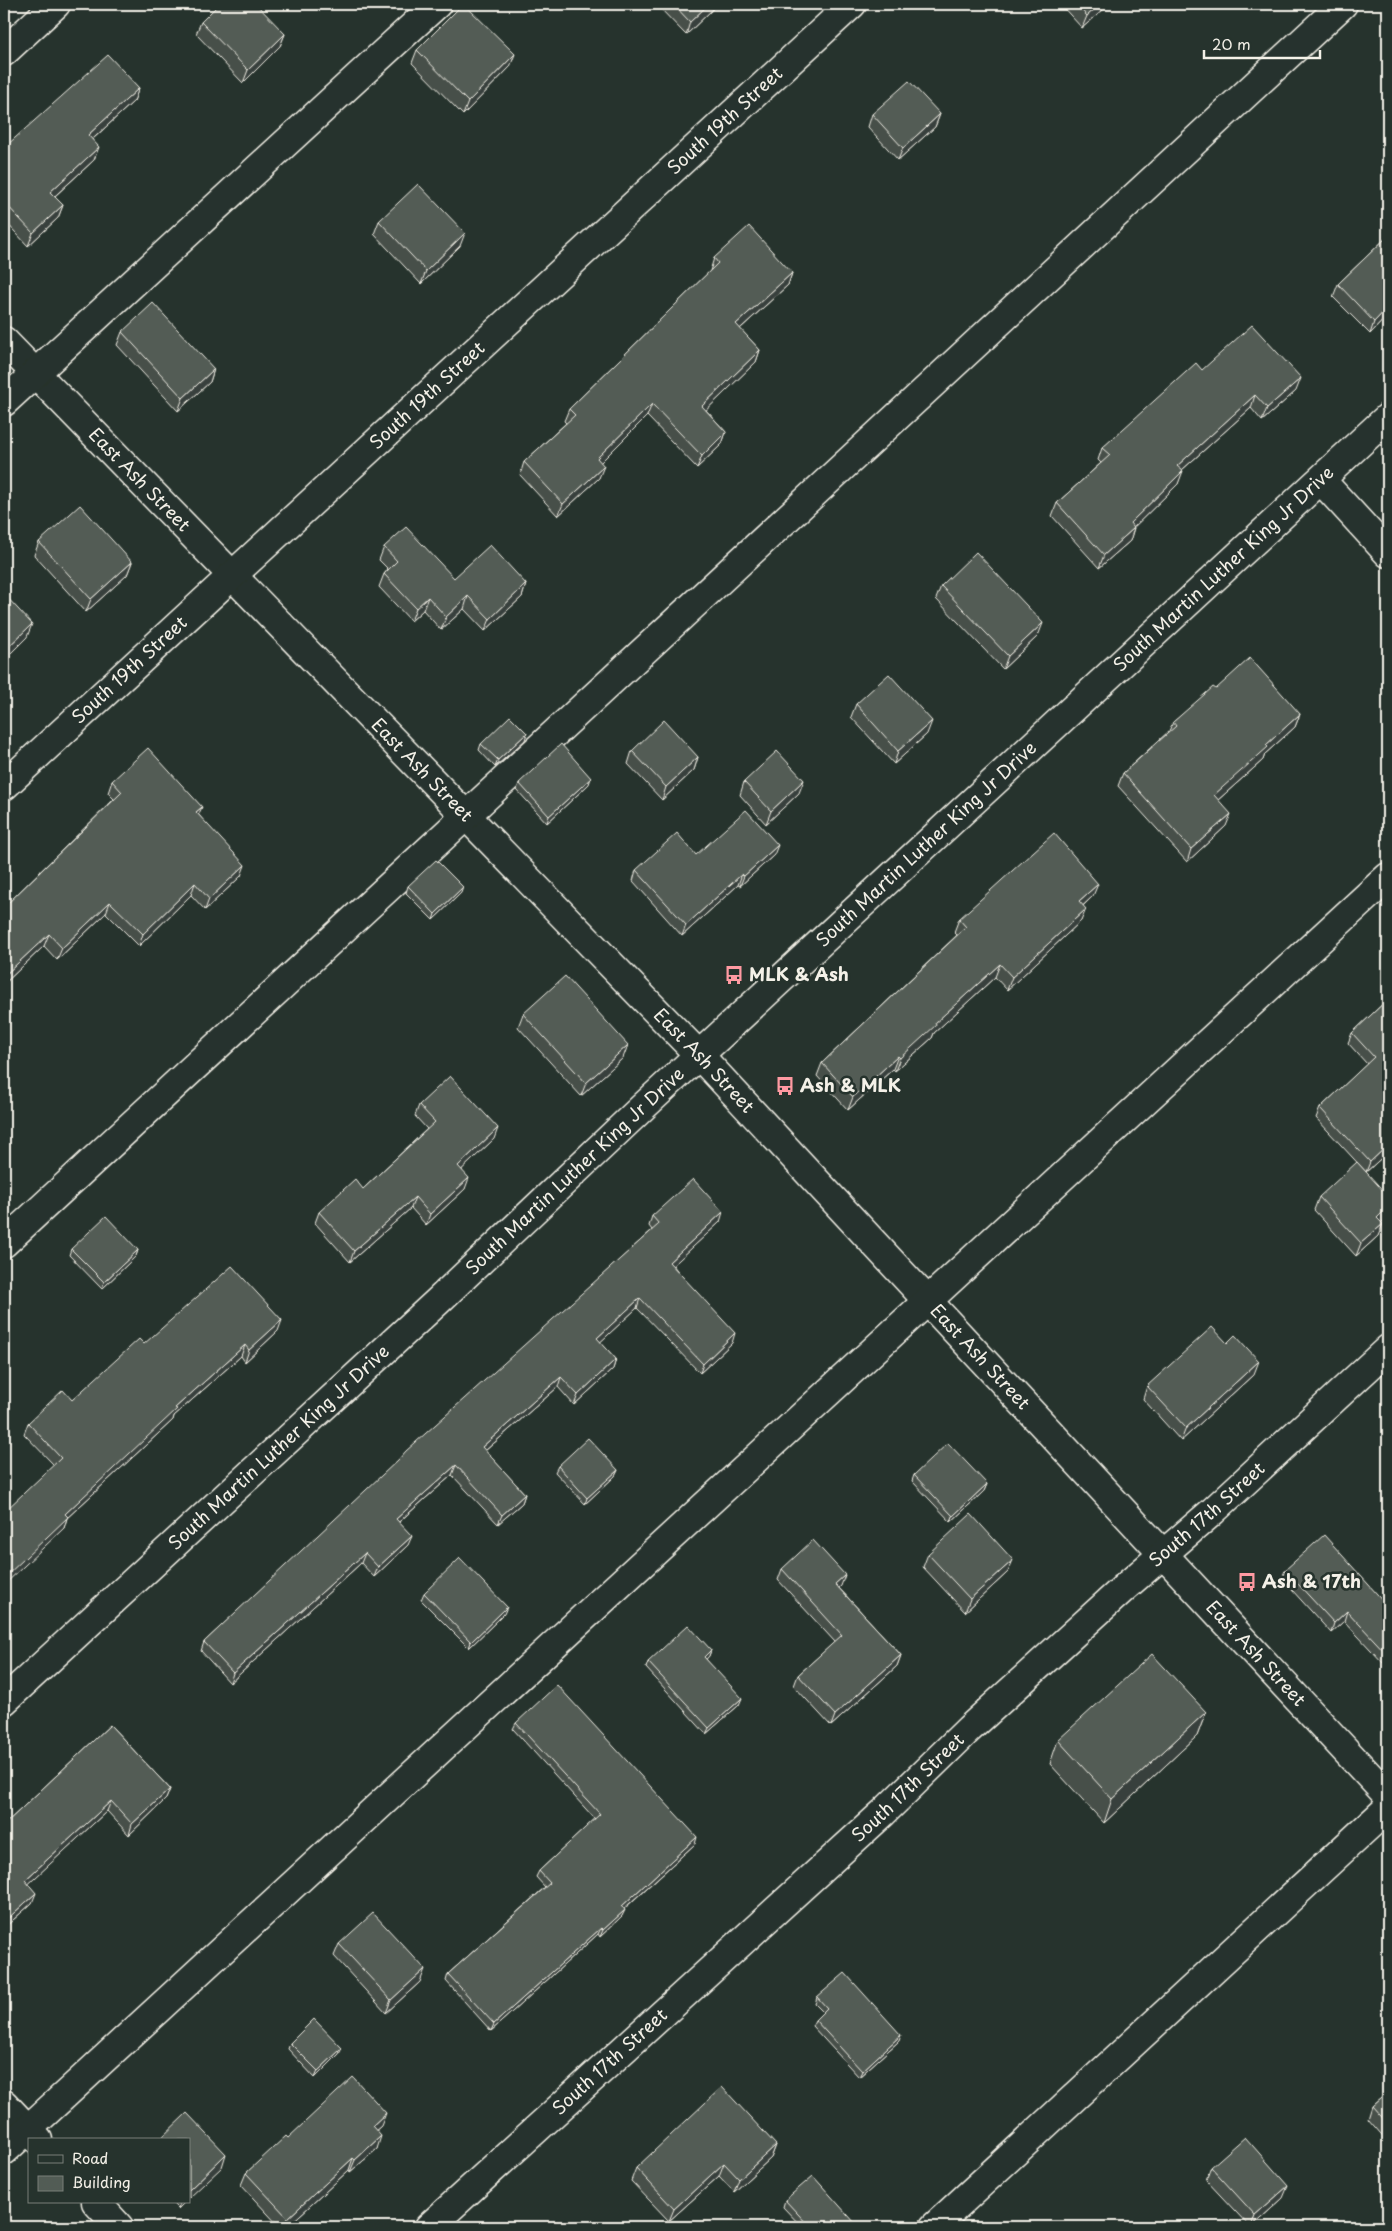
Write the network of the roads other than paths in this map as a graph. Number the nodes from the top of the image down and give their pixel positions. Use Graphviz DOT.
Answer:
graph roads {
  1 [pos="56,4"];
  2 [pos="438,4"];
  3 [pos="852,4"];
  4 [pos="1343,4"];
  5 [pos="4,52"];
  6 [pos="4,341"];
  7 [pos="35,372"];
  8 [pos="4,402"];
  9 [pos="1388,418"];
  10 [pos="1321,480"];
  11 [pos="1388,553"];
  12 [pos="233,574"];
  13 [pos="4,786"];
  14 [pos="466,814"];
  15 [pos="1388,877"];
  16 [pos="700,1055"];
  17 [pos="4,1243"];
  18 [pos="929,1301"];
  19 [pos="1388,1349"];
  20 [pos="1163,1554"];
  21 [pos="4,1701"];
  22 [pos="1388,1796"];
  23 [pos="1388,1808"];
  24 [pos="4,2104"];
  25 [pos="32,2134"];
  26 [pos="4,2150"];
  27 [pos="98,2204"];
  28 [pos="119,2227"];
  29 [pos="428,2227"];
  30 [pos="934,2227"];
  1 -- 5 [label="street"];
  2 -- 7 [label="street"];
  3 -- 12 [label="street, South 19th Street"];
  4 -- 14 [label="street"];
  6 -- 7 [label="street, East Ash Street"];
  7 -- 8 [label="street"];
  7 -- 12 [label="street, East Ash Street"];
  9 -- 10 [label="street, South Martin Luther King Jr Drive"];
  10 -- 11 [label="street"];
  10 -- 16 [label="street, South Martin Luther King Jr Drive"];
  12 -- 13 [label="street, South 19th Street"];
  12 -- 14 [label="street, East Ash Street"];
  14 -- 16 [label="street, East Ash Street"];
  14 -- 17 [label="street"];
  15 -- 18 [label="street"];
  16 -- 18 [label="street, East Ash Street"];
  16 -- 21 [label="street, South Martin Luther King Jr Drive"];
  18 -- 20 [label="street, East Ash Street"];
  18 -- 25 [label="street"];
  19 -- 20 [label="street, South 17th Street"];
  20 -- 22 [label="street, East Ash Street"];
  20 -- 29 [label="street, South 17th Street"];
  23 -- 30 [label="street"];
  24 -- 25 [label="street"];
  25 -- 26 [label="street"];
  27 -- 28 [label="street"];
}
